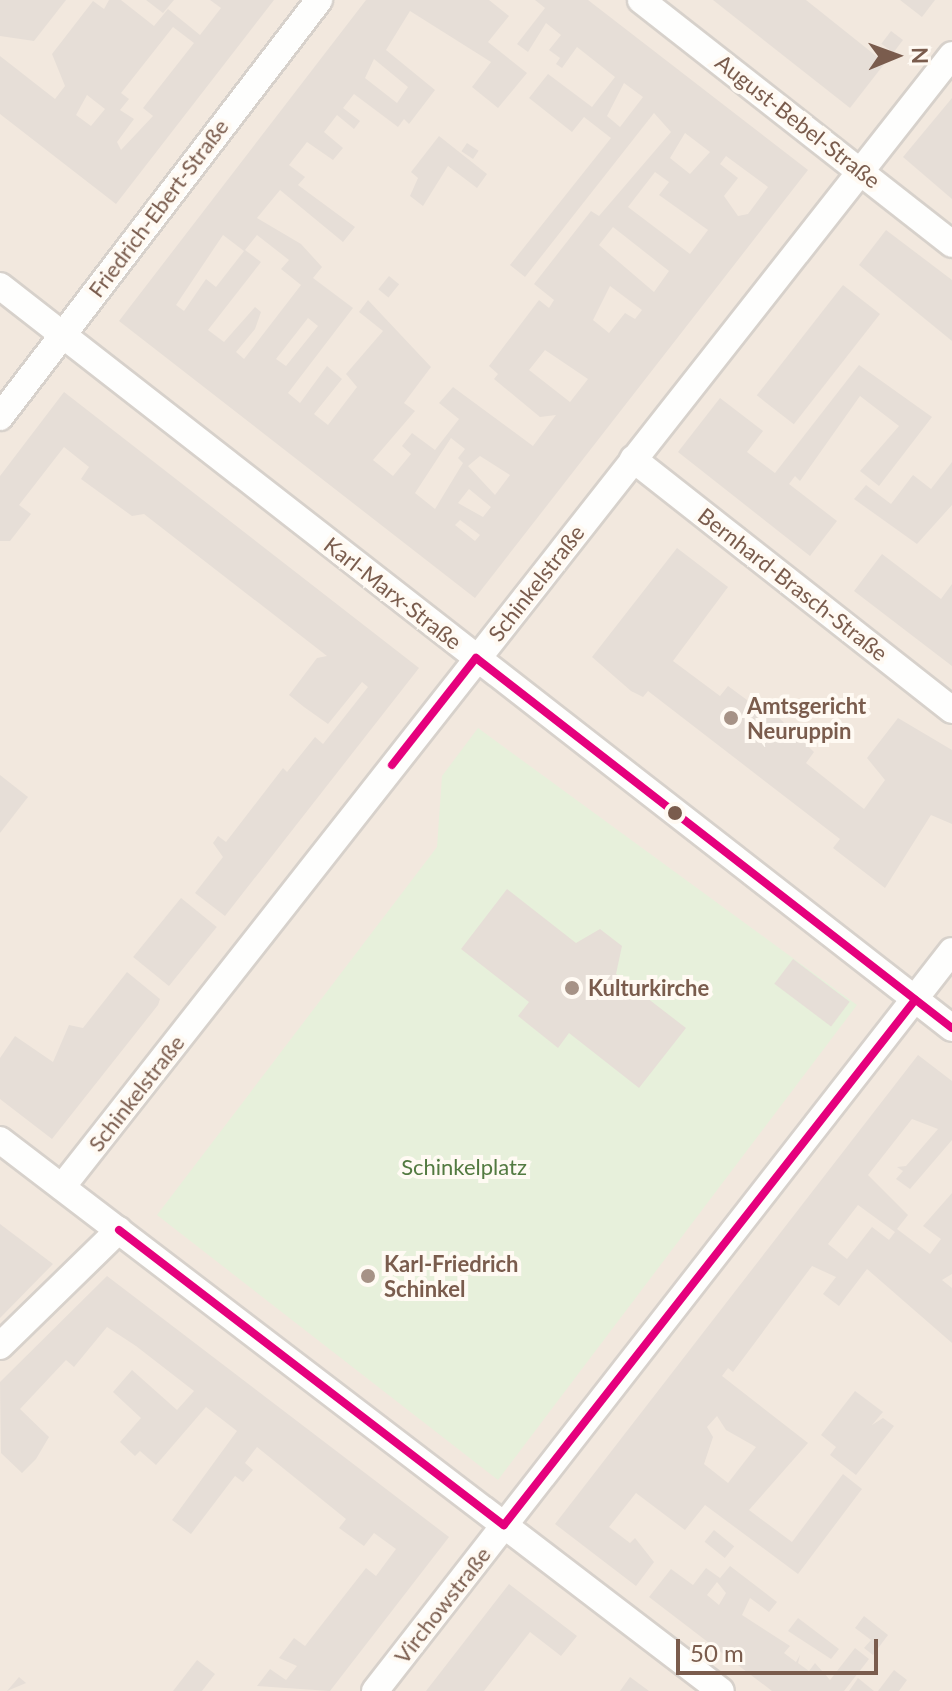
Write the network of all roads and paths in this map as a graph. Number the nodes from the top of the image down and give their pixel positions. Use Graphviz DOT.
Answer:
graph roads {
  1 [pos="319,0"];
  2 [pos="641,0"];
  3 [pos="952,55"];
  4 [pos="862,169"];
  5 [pos="952,244"];
  6 [pos="0,286"];
  7 [pos="61,334"];
  8 [pos="0,417"];
  9 [pos="633,459"];
  10 [pos="476,658"];
  11 [pos="952,710"];
  12 [pos="952,951"];
  13 [pos="915,1000"];
  14 [pos="952,1028"];
  15 [pos="0,1140"];
  16 [pos="62,1187"];
  17 [pos="119,1230"];
  18 [pos="0,1346"];
  19 [pos="504,1525"];
  20 [pos="375,1691"];
  21 [pos="721,1691"];
  1 -- 7 [label="street, Friedrich-Ebert-Straße"];
  2 -- 4 [label="street, August-Bebel-Straße"];
  3 -- 4 [label="street, Schinkelstraße"];
  4 -- 5 [label="street, August-Bebel-Straße"];
  4 -- 9 [label="street, Schinkelstraße"];
  6 -- 7 [label="street, Karl-Marx-Straße"];
  7 -- 8 [label="street, Friedrich-Ebert-Straße"];
  7 -- 10 [label="street, Karl-Marx-Straße"];
  9 -- 10 [label="street, Schinkelstraße"];
  9 -- 11 [label="street, Bernhard-Brasch-Straße"];
  10 -- 13 [label="street, Karl-Marx-Straße"];
  10 -- 16 [label="street, Schinkelstraße"];
  12 -- 13 [label="street, Virchowstraße"];
  13 -- 14 [label="street, Karl-Marx-Straße"];
  13 -- 19 [label="street, Virchowstraße"];
  15 -- 16 [label="street"];
  16 -- 17 [label="street"];
  17 -- 18 [label="street"];
  17 -- 19 [label="street"];
  19 -- 20 [label="street, Virchowstraße"];
  19 -- 21 [label="street"];
}
